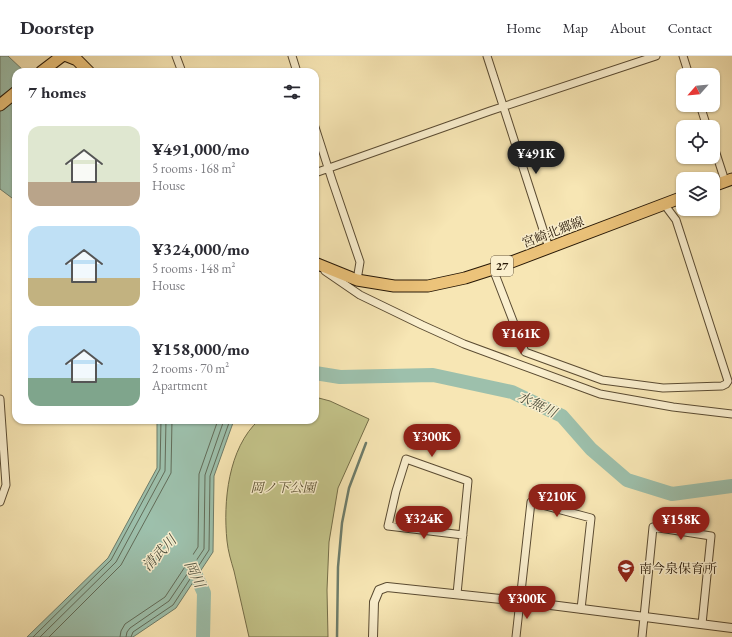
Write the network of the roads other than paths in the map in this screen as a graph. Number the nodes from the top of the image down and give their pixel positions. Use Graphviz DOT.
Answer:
graph roads {
  1 [pos="66,56"];
  2 [pos="176,56"];
  3 [pos="292,56"];
  4 [pos="487,56"];
  5 [pos="656,56"];
  6 [pos="682,56"];
  7 [pos="47,68"];
  8 [pos="85,68"];
  9 [pos="180,68"];
  10 [pos="296,68"];
  11 [pos="686,68"];
  12 [pos="12,95"];
  13 [pos="0,105"];
  14 [pos="504,107"];
  15 [pos="319,140"];
  16 [pos="720,161"];
  17 [pos="328,168"];
  18 [pos="319,171"];
  19 [pos="728,180"];
  20 [pos="676,200"];
  21 [pos="664,204"];
  22 [pos="549,248"];
  23 [pos="319,266"];
  24 [pos="319,266"];
  25 [pos="493,269"];
  26 [pos="357,280"];
  27 [pos="0,399"];
  28 [pos="732,414"];
  29 [pos="1,442"];
  30 [pos="0,502"];
  31 [pos="463,535"];
  32 [pos="457,594"];
  33 [pos="519,601"];
  34 [pos="581,609"];
  35 [pos="643,617"];
  36 [pos="702,624"];
  37 [pos="732,628"];
  38 [pos="373,637"];
  39 [pos="516,637"];
  40 [pos="642,637"];
  1 -- 7 [label="main road"];
  1 -- 8 [label="main road"];
  2 -- 9 [label="street"];
  3 -- 10 [label="street"];
  4 -- 14 [label="street"];
  5 -- 14 [label="street"];
  6 -- 11 [label="street"];
  12 -- 13 [label="main road"];
  14 -- 17 [label="street"];
  14 -- 22 [label="street"];
  15 -- 17 [label="street"];
  16 -- 19 [label="street"];
  17 -- 18 [label="street"];
  17 -- 26 [label="street"];
  20 -- 21 [label="main road, 宮崎北郷線 / 27"];
  21 -- 22 [label="main road, 宮崎北郷線 / 27"];
  21 -- 25 [label="street"];
  22 -- 25 [label="main road, 宮崎北郷線 / 27"];
  23 -- 26 [label="main road, 宮崎北郷線 / 27"];
  24 -- 28 [label="street"];
  25 -- 26 [label="main road, 宮崎北郷線 / 27"];
  27 -- 29 [label="street"];
  29 -- 30 [label="street"];
  31 -- 31 [label="street"];
  31 -- 32 [label="street"];
  32 -- 33 [label="street"];
  32 -- 38 [label="street"];
  33 -- 34 [label="street"];
  33 -- 34 [label="street"];
  33 -- 39 [label="street"];
  34 -- 35 [label="street"];
  35 -- 36 [label="street"];
  35 -- 36 [label="street"];
  35 -- 40 [label="street"];
  36 -- 37 [label="street"];
}
